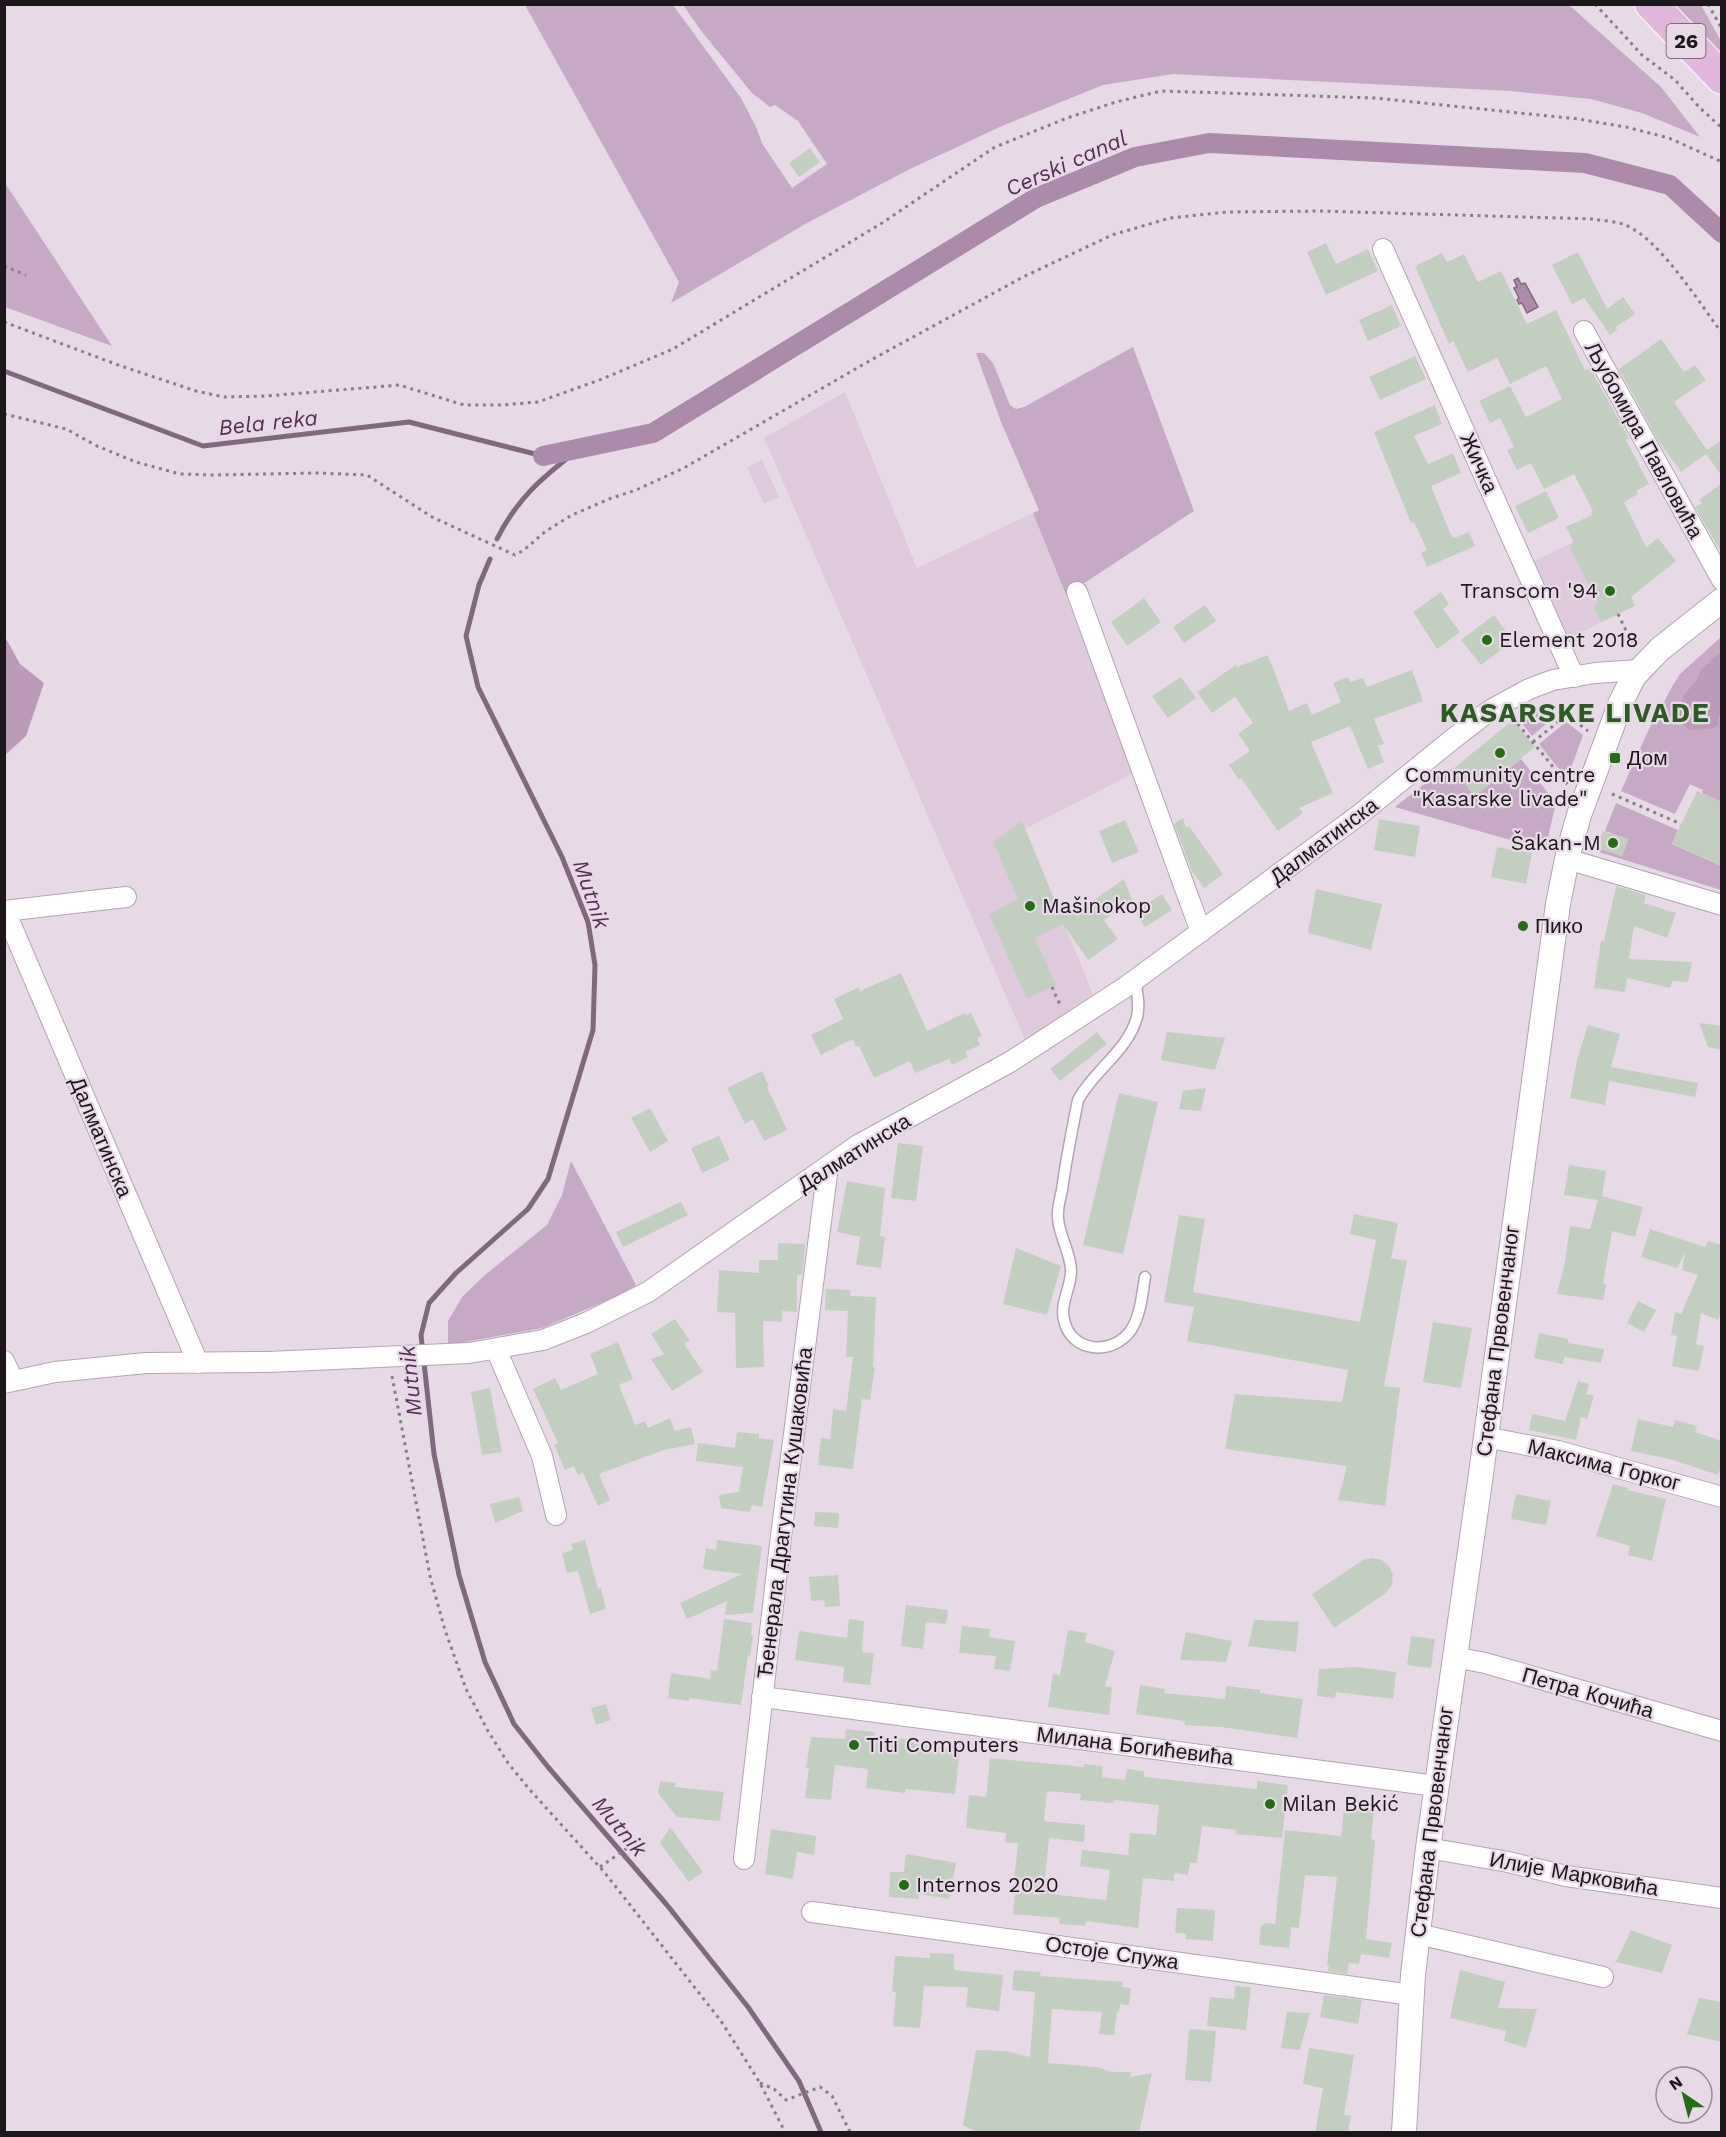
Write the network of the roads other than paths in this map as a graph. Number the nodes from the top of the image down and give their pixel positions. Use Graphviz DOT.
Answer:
graph roads {
  1 [pos="1651,4"];
  2 [pos="1722,78"];
  3 [pos="1383,249"];
  4 [pos="1584,331"];
  5 [pos="1722,580"];
  6 [pos="1077,592"];
  7 [pos="1722,600"];
  8 [pos="1639,670"];
  9 [pos="1574,677"];
  10 [pos="1567,859"];
  11 [pos="126,897"];
  12 [pos="1722,905"];
  13 [pos="5,911"];
  14 [pos="1201,932"];
  15 [pos="1135,979"];
  16 [pos="828,1166"];
  17 [pos="1145,1277"];
  18 [pos="496,1349"];
  19 [pos="4,1361"];
  20 [pos="198,1363"];
  21 [pos="9,1381"];
  22 [pos="1485,1437"];
  23 [pos="1722,1497"];
  24 [pos="556,1515"];
  25 [pos="1454,1657"];
  26 [pos="762,1697"];
  27 [pos="1722,1731"];
  28 [pos="1436,1786"];
  29 [pos="1428,1848"];
  30 [pos="744,1859"];
  31 [pos="1722,1898"];
  32 [pos="812,1912"];
  33 [pos="1418,1934"];
  34 [pos="1603,1977"];
  35 [pos="1412,1995"];
  36 [pos="1405,2132"];
  1 -- 2 [label="main road, 26"];
  3 -- 9 [label="street, Жичка"];
  4 -- 5 [label="street, Љубомира Павловића"];
  6 -- 14 [label="street"];
  7 -- 8 [label="street, Стефана Првовенчаног"];
  8 -- 9 [label="street, Далматинска"];
  8 -- 10 [label="street, Стефана Првовенчаног"];
  9 -- 14 [label="street, Далматинска"];
  10 -- 12 [label="street"];
  10 -- 22 [label="street, Стефана Првовенчаног"];
  11 -- 13 [label="street, Далматинска"];
  13 -- 20 [label="street, Далматинска"];
  14 -- 15 [label="street, Далматинска"];
  15 -- 16 [label="street, Далматинска"];
  15 -- 17 [label="lane"];
  16 -- 18 [label="street, Далматинска"];
  16 -- 26 [label="street, Ђенерала Драгутина Кушаковића"];
  18 -- 20 [label="street, Далматинска"];
  18 -- 24 [label="street"];
  19 -- 21 [label="street, Далматинска"];
  20 -- 21 [label="street, Далматинска"];
  22 -- 23 [label="street, Максима Горког"];
  22 -- 25 [label="street, Стефана Првовенчаног"];
  25 -- 27 [label="street, Петра Кочића"];
  25 -- 28 [label="street, Стефана Првовенчаног"];
  26 -- 28 [label="street, Милана Богићевића"];
  26 -- 30 [label="street, Ђенерала Драгутина Кушаковића"];
  28 -- 29 [label="street, Стефана Првовенчаног"];
  29 -- 31 [label="street, Илије Марковића"];
  29 -- 33 [label="street, Стефана Првовенчаног"];
  32 -- 35 [label="street, Остоје Спужа"];
  33 -- 34 [label="street"];
  33 -- 35 [label="street, Стефана Првовенчаног"];
  35 -- 36 [label="street, Стефана Првовенчаног"];
}
